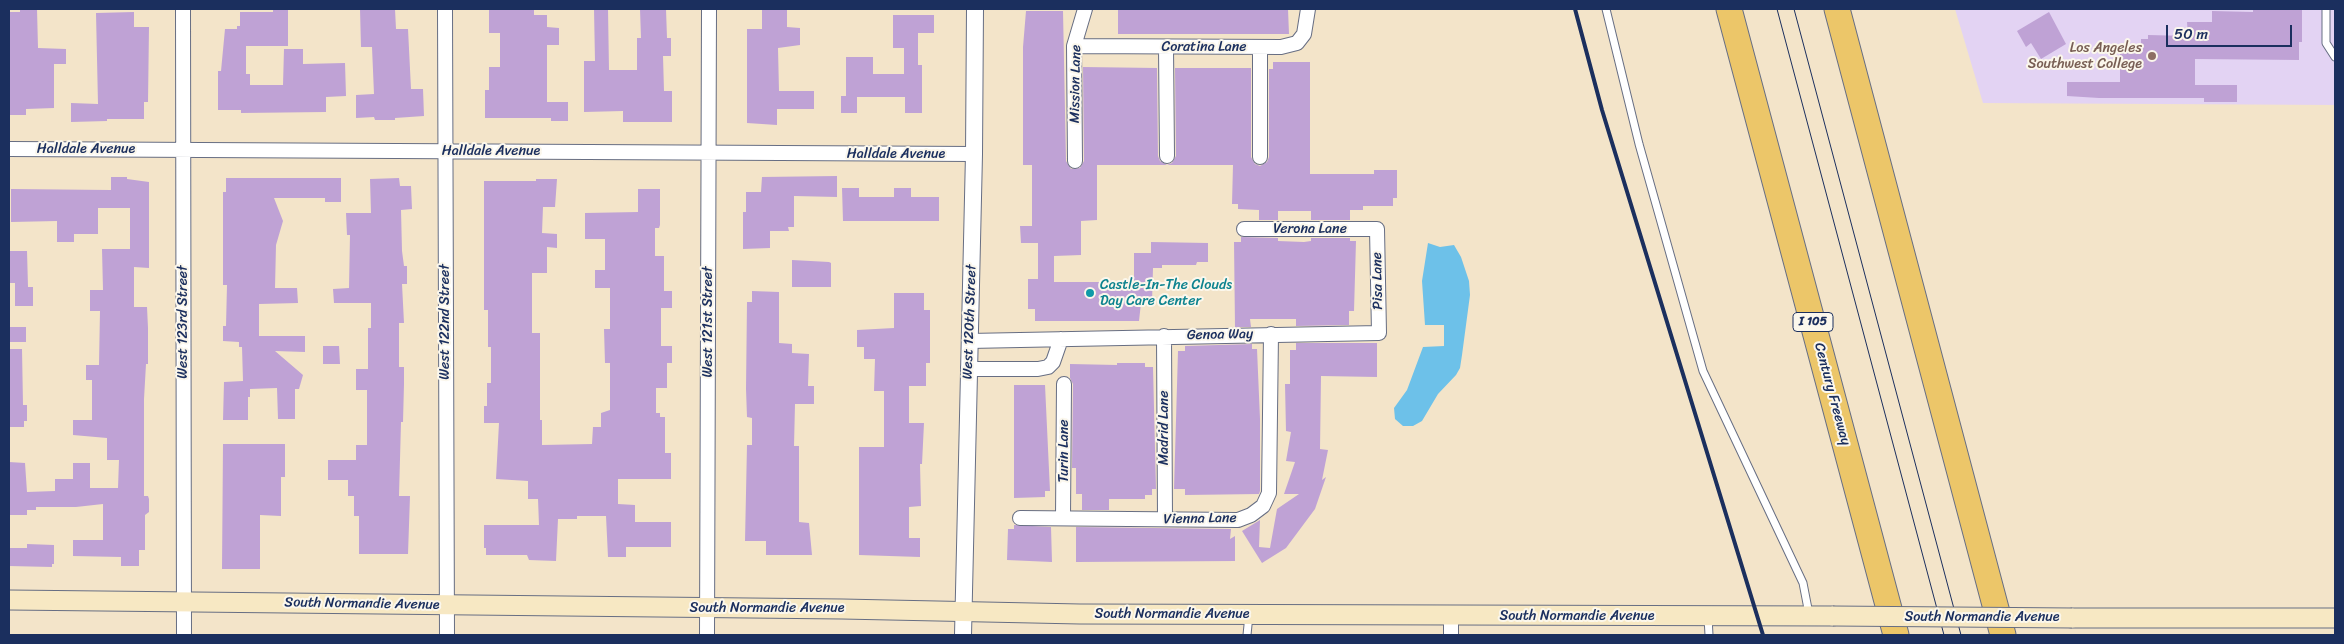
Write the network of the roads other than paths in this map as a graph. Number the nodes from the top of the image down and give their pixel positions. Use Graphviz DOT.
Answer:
graph roads {
  1 [pos="183,9"];
  2 [pos="445,9"];
  3 [pos="709,9"];
  4 [pos="975,9"];
  5 [pos="1085,9"];
  6 [pos="1308,9"];
  7 [pos="1606,9"];
  8 [pos="1729,9"];
  9 [pos="1837,9"];
  10 [pos="2326,9"];
  11 [pos="1074,46"];
  12 [pos="1166,46"];
  13 [pos="1260,47"];
  14 [pos="2335,57"];
  15 [pos="9,149"];
  16 [pos="183,149"];
  17 [pos="444,151"];
  18 [pos="708,152"];
  19 [pos="974,154"];
  20 [pos="1167,156"];
  21 [pos="1260,157"];
  22 [pos="1075,161"];
  23 [pos="1244,229"];
  24 [pos="1377,229"];
  25 [pos="1379,333"];
  26 [pos="1271,334"];
  27 [pos="1164,336"];
  28 [pos="1061,339"];
  29 [pos="969,341"];
  30 [pos="968,369"];
  31 [pos="1064,384"];
  32 [pos="1063,517"];
  33 [pos="1020,518"];
  34 [pos="1165,520"];
  35 [pos="9,600"];
  36 [pos="184,602"];
  37 [pos="448,605"];
  38 [pos="706,608"];
  39 [pos="964,612"];
  40 [pos="1250,614"];
  41 [pos="1451,616"];
  42 [pos="1809,617"];
  43 [pos="2335,618"];
  44 [pos="1708,626"];
  45 [pos="184,635"];
  46 [pos="448,635"];
  47 [pos="707,635"];
  48 [pos="963,635"];
  49 [pos="1247,635"];
  50 [pos="1452,635"];
  51 [pos="1896,635"];
  52 [pos="2004,635"];
  1 -- 16 [label="street, West 123rd Street"];
  2 -- 17 [label="street, West 122nd Street"];
  3 -- 18 [label="street, West 121st Street"];
  4 -- 19 [label="street, West 120th Street"];
  5 -- 11 [label="street, Mission Lane"];
  6 -- 13 [label="street, Coratina Lane"];
  7 -- 42 [label="lane"];
  8 -- 51 [label="highway, Century Freeway / I 105"];
  9 -- 52 [label="highway"];
  10 -- 14 [label="lane"];
  11 -- 12 [label="street, Coratina Lane"];
  11 -- 22 [label="street, Mission Lane"];
  12 -- 13 [label="street, Coratina Lane"];
  12 -- 20 [label="street"];
  13 -- 21 [label="street"];
  15 -- 16 [label="street, Halldale Avenue"];
  16 -- 17 [label="street, Halldale Avenue"];
  16 -- 36 [label="street, West 123rd Street"];
  17 -- 18 [label="street, Halldale Avenue"];
  17 -- 37 [label="street, West 122nd Street"];
  18 -- 19 [label="street, Halldale Avenue"];
  18 -- 38 [label="street, West 121st Street"];
  19 -- 29 [label="street, West 120th Street"];
  23 -- 24 [label="street, Verona Lane"];
  24 -- 25 [label="street, Pisa Lane"];
  25 -- 26 [label="street, Genoa Way"];
  26 -- 27 [label="street, Genoa Way"];
  26 -- 34 [label="street, Vienna Lane"];
  27 -- 28 [label="street, Genoa Way"];
  27 -- 34 [label="street, Madrid Lane"];
  28 -- 29 [label="street, Genoa Way"];
  28 -- 30 [label="street"];
  29 -- 30 [label="street, West 120th Street"];
  30 -- 39 [label="street, West 120th Street"];
  31 -- 32 [label="street, Turin Lane"];
  32 -- 33 [label="street, Vienna Lane"];
  32 -- 34 [label="street, Vienna Lane"];
  35 -- 36 [label="main road, South Normandie Avenue"];
  36 -- 37 [label="main road, South Normandie Avenue"];
  36 -- 45 [label="street, West 123rd Street"];
  37 -- 38 [label="main road, South Normandie Avenue"];
  37 -- 46 [label="street, West 122nd Street"];
  38 -- 39 [label="main road, South Normandie Avenue"];
  38 -- 47 [label="street, West 121st Street"];
  39 -- 40 [label="main road, South Normandie Avenue"];
  39 -- 48 [label="street, West 120th Street"];
  40 -- 41 [label="main road, South Normandie Avenue"];
  40 -- 49 [label="lane"];
  41 -- 44 [label="main road, South Normandie Avenue"];
  41 -- 50 [label="street"];
  42 -- 43 [label="main road, South Normandie Avenue, bridge"];
  42 -- 44 [label="main road, South Normandie Avenue"];
}
